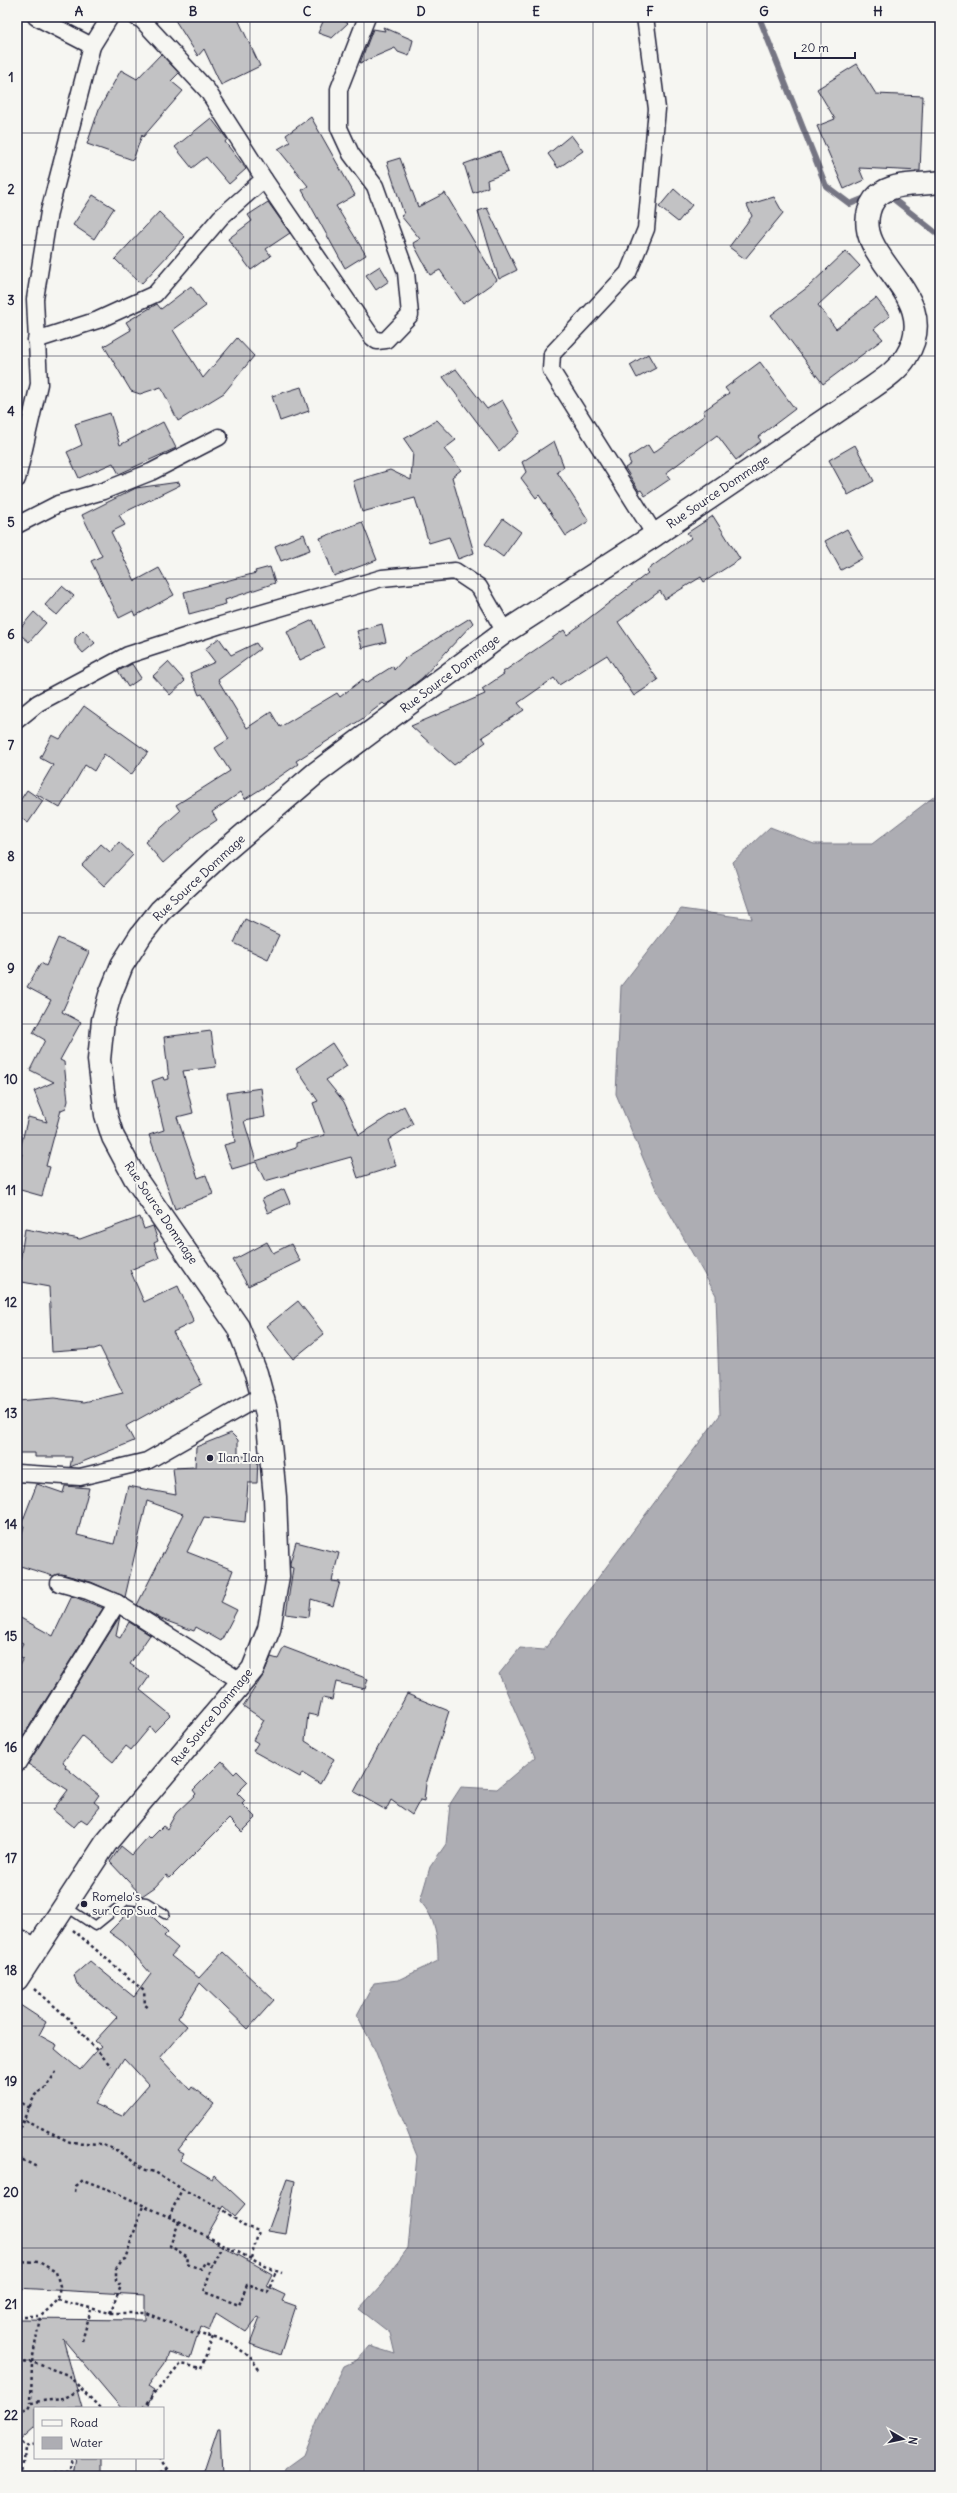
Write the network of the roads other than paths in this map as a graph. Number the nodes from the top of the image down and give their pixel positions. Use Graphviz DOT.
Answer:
graph roads {
  1 [pos="36,17"];
  2 [pos="110,17"];
  3 [pos="136,17"];
  4 [pos="367,17"];
  5 [pos="645,17"];
  6 [pos="92,46"];
  7 [pos="264,179"];
  8 [pos="937,183"];
  9 [pos="36,340"];
  10 [pos="219,438"];
  11 [pos="17,479"];
  12 [pos="17,525"];
  13 [pos="656,535"];
  14 [pos="506,632"];
  15 [pos="17,720"];
  16 [pos="263,1395"];
  17 [pos="17,1473"];
  18 [pos="59,1583"];
  19 [pos="117,1603"];
  20 [pos="242,1682"];
  21 [pos="17,1764"];
  22 [pos="61,1911"];
  23 [pos="165,1914"];
  24 [pos="17,1936"];
  25 [pos="37,1947"];
  26 [pos="18,1977"];
  1 -- 6 [label="street"];
  2 -- 6 [label="street"];
  3 -- 7 [label="street"];
  4 -- 7 [label="street"];
  5 -- 13 [label="street"];
  6 -- 9 [label="street"];
  7 -- 9 [label="street"];
  8 -- 13 [label="main road, Rue Source Dommage"];
  9 -- 11 [label="street"];
  10 -- 12 [label="street"];
  13 -- 14 [label="main road, Rue Source Dommage"];
  14 -- 15 [label="street"];
  14 -- 16 [label="main road, Rue Source Dommage"];
  16 -- 17 [label="street"];
  16 -- 20 [label="main road, Rue Source Dommage"];
  18 -- 19 [label="street"];
  19 -- 20 [label="street"];
  19 -- 21 [label="street"];
  20 -- 22 [label="main road, Rue Source Dommage"];
  22 -- 23 [label="lane"];
  22 -- 25 [label="main road, Rue Source Dommage"];
  24 -- 25 [label="street"];
  25 -- 26 [label="main road, Rue Source Dommage"];
}
